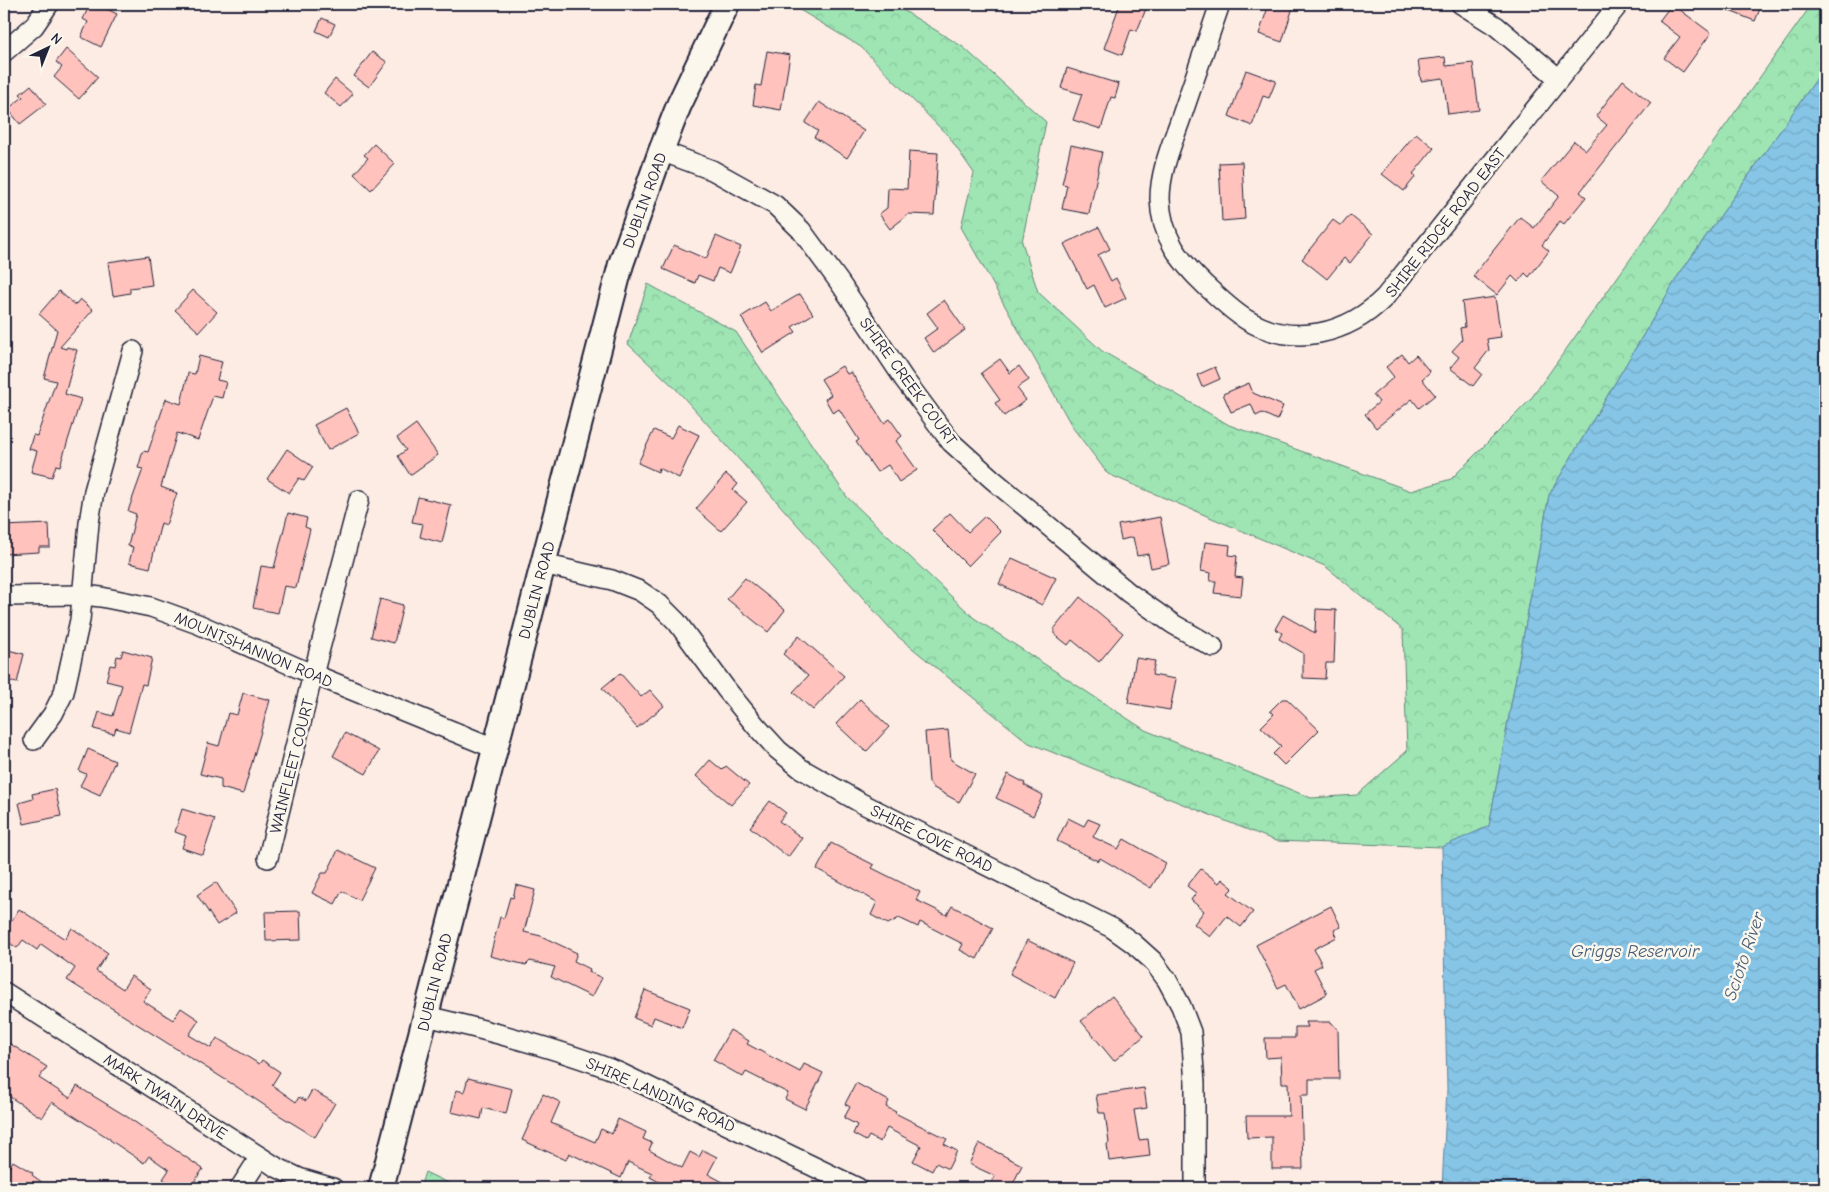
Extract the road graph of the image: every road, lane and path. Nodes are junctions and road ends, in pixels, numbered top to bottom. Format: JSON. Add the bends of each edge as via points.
{"nodes":[{"id":1,"x":49,"y":4,"type":"edge"},
{"id":2,"x":727,"y":4,"type":"edge"},
{"id":3,"x":1220,"y":4,"type":"edge"},
{"id":4,"x":1461,"y":4,"type":"edge"},
{"id":5,"x":1618,"y":4,"type":"edge"},
{"id":6,"x":4,"y":52,"type":"edge"},
{"id":7,"x":1558,"y":78,"type":"junction"},
{"id":8,"x":661,"y":151,"type":"junction"},
{"id":9,"x":133,"y":351,"type":"dead end"},
{"id":10,"x":359,"y":500,"type":"dead end"},
{"id":11,"x":543,"y":564,"type":"junction"},
{"id":12,"x":83,"y":595,"type":"junction"},
{"id":13,"x":4,"y":596,"type":"edge"},
{"id":14,"x":1213,"y":647,"type":"dead end"},
{"id":15,"x":313,"y":674,"type":"junction"},
{"id":16,"x":34,"y":740,"type":"dead end"},
{"id":17,"x":494,"y":748,"type":"junction"},
{"id":18,"x":268,"y":858,"type":"dead end"},
{"id":19,"x":4,"y":992,"type":"edge"},
{"id":20,"x":426,"y":1016,"type":"junction"},
{"id":21,"x":260,"y":1156,"type":"junction"},
{"id":22,"x":240,"y":1188,"type":"edge"},
{"id":23,"x":333,"y":1188,"type":"edge"},
{"id":24,"x":381,"y":1188,"type":"edge"},
{"id":25,"x":858,"y":1188,"type":"edge"},
{"id":26,"x":1195,"y":1188,"type":"edge"}],
"edges":[{"from":1,"to":6,"type":"street","via":[[34,26]]},
{"from":2,"to":8,"type":"main road","name":"DUBLIN ROAD"},
{"from":3,"to":7,"type":"street","name":"SHIRE RIDGE ROAD EAST","via":[[1165,163],[1160,198],[1165,232],[1188,269],[1222,301],[1247,320],[1285,333],[1332,331],[1375,308]]},
{"from":4,"to":7,"type":"street","via":[[1496,26]]},
{"from":5,"to":7,"type":"street","name":"SHIRE RIDGE ROAD EAST"},
{"from":8,"to":11,"type":"main road","name":"DUBLIN ROAD","via":[[621,264]]},
{"from":8,"to":14,"type":"street","name":"SHIRE CREEK COURT","via":[[712,170],[775,205],[801,230],[835,275],[904,379],[951,442],[1129,593]]},
{"from":9,"to":12,"type":"street","via":[[94,491]]},
{"from":10,"to":15,"type":"street","name":"WAINFLEET COURT"},
{"from":11,"to":17,"type":"main road","name":"DUBLIN ROAD"},
{"from":11,"to":26,"type":"street","name":"SHIRE COVE ROAD","via":[[612,580],[659,604],[677,622],[756,726],[800,768],[861,803],[1112,928],[1153,961],[1181,1006],[1190,1032]]},
{"from":12,"to":13,"type":"street","name":"MOUNTSHANNON ROAD"},
{"from":12,"to":15,"type":"street","name":"MOUNTSHANNON ROAD","via":[[151,607]]},
{"from":12,"to":16,"type":"street","via":[[64,692]]},
{"from":15,"to":17,"type":"street","name":"MOUNTSHANNON ROAD"},
{"from":15,"to":18,"type":"street","name":"WAINFLEET COURT"},
{"from":17,"to":20,"type":"main road","name":"DUBLIN ROAD"},
{"from":19,"to":21,"type":"street","name":"MARK TWAIN DRIVE"},
{"from":20,"to":24,"type":"main road","name":"DUBLIN ROAD"},
{"from":20,"to":25,"type":"street","name":"SHIRE LANDING ROAD","via":[[528,1042],[618,1072]]},
{"from":21,"to":22,"type":"street"},
{"from":21,"to":23,"type":"street","name":"MARK TWAIN DRIVE","via":[[299,1178]]}]}
